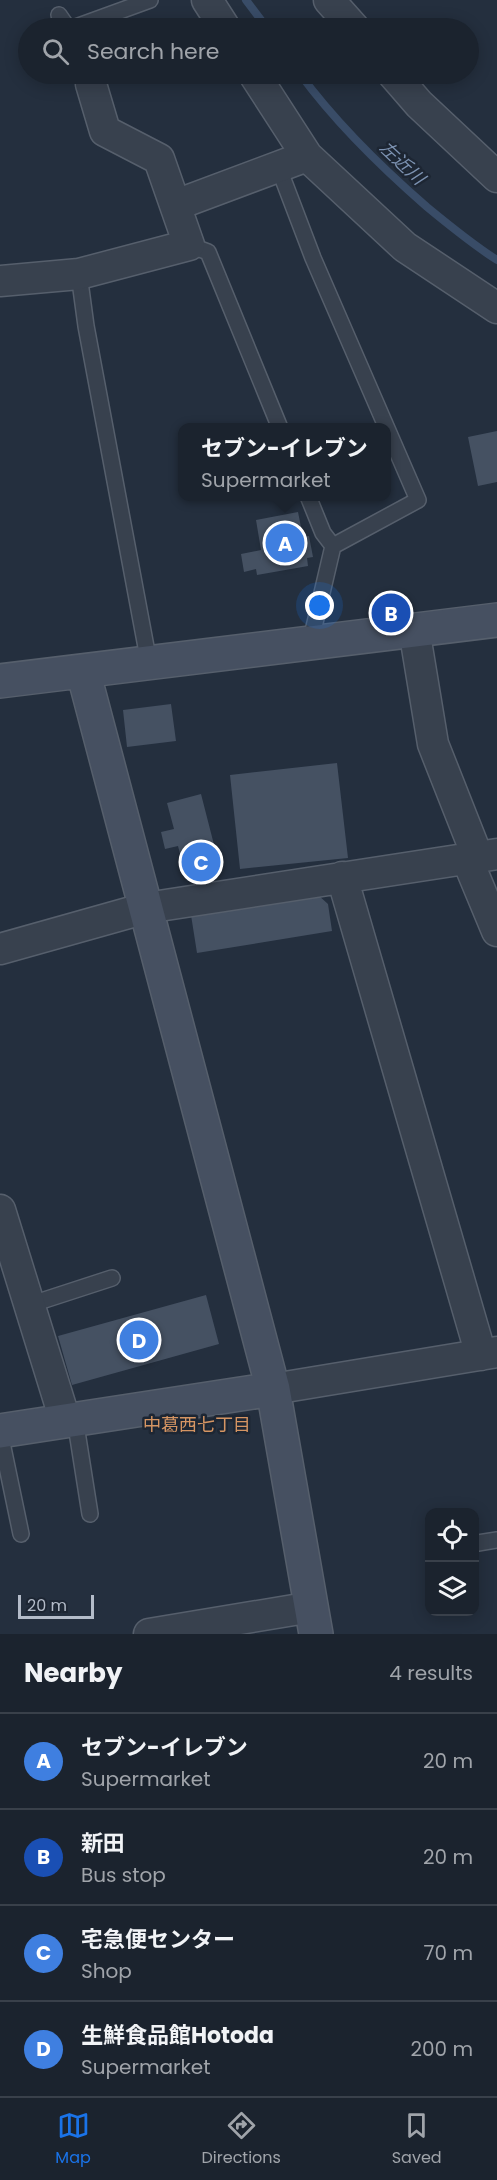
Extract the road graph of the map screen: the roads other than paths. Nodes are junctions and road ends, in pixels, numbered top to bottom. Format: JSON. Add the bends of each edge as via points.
{"nodes":[{"id":1,"x":150,"y":0,"type":"edge"},
{"id":2,"x":207,"y":0,"type":"edge"},
{"id":3,"x":329,"y":0,"type":"edge"},
{"id":4,"x":59,"y":15,"type":"dead end"},
{"id":5,"x":62,"y":18,"type":"edge"},
{"id":6,"x":99,"y":18,"type":"edge"},
{"id":7,"x":219,"y":18,"type":"edge"},
{"id":8,"x":345,"y":18,"type":"edge"},
{"id":9,"x":91,"y":84,"type":"dead end"},
{"id":10,"x":261,"y":84,"type":"edge"},
{"id":11,"x":402,"y":84,"type":"edge"},
{"id":12,"x":308,"y":156,"type":"junction"},
{"id":13,"x":278,"y":166,"type":"junction"},
{"id":14,"x":497,"y":177,"type":"edge"},
{"id":15,"x":176,"y":206,"type":"junction"},
{"id":16,"x":189,"y":245,"type":"junction"},
{"id":17,"x":79,"y":274,"type":"junction"},
{"id":18,"x":0,"y":281,"type":"edge"},
{"id":19,"x":497,"y":308,"type":"edge"},
{"id":20,"x":278,"y":423,"type":"edge"},
{"id":21,"x":385,"y":423,"type":"edge"},
{"id":22,"x":391,"y":437,"type":"edge"},
{"id":23,"x":310,"y":501,"type":"edge"},
{"id":24,"x":333,"y":546,"type":"junction"},
{"id":25,"x":497,"y":620,"type":"edge"},
{"id":26,"x":414,"y":629,"type":"junction"},
{"id":27,"x":310,"y":644,"type":"junction"},
{"id":28,"x":149,"y":663,"type":"junction"},
{"id":29,"x":84,"y":671,"type":"junction"},
{"id":30,"x":0,"y":681,"type":"edge"},
{"id":31,"x":481,"y":857,"type":"edge"},
{"id":32,"x":342,"y":877,"type":"junction"},
{"id":33,"x":146,"y":908,"type":"junction"},
{"id":34,"x":497,"y":931,"type":"edge"},
{"id":35,"x":0,"y":948,"type":"edge"},
{"id":36,"x":0,"y":1210,"type":"edge"},
{"id":37,"x":112,"y":1278,"type":"dead end"},
{"id":38,"x":29,"y":1305,"type":"junction"},
{"id":39,"x":489,"y":1354,"type":"edge"},
{"id":40,"x":273,"y":1389,"type":"junction"},
{"id":41,"x":70,"y":1420,"type":"junction"},
{"id":42,"x":0,"y":1432,"type":"edge"},
{"id":43,"x":90,"y":1514,"type":"dead end"},
{"id":44,"x":21,"y":1534,"type":"dead end"},
{"id":45,"x":497,"y":1540,"type":"edge"},
{"id":46,"x":479,"y":1543,"type":"edge"},
{"id":47,"x":314,"y":1621,"type":"edge"},
{"id":48,"x":149,"y":1634,"type":"edge"}],
"edges":[{"from":1,"to":6,"type":"lane"},
{"from":2,"to":7,"type":"street"},
{"from":3,"to":8,"type":"street"},
{"from":4,"to":5,"type":"lane"},
{"from":9,"to":15,"type":"street","via":[[105,131],[159,159]]},
{"from":10,"to":12,"type":"street"},
{"from":11,"to":14,"type":"street"},
{"from":12,"to":13,"type":"street"},
{"from":12,"to":19,"type":"street","via":[[405,247]]},
{"from":13,"to":15,"type":"street"},
{"from":13,"to":21,"type":"lane"},
{"from":15,"to":16,"type":"street"},
{"from":16,"to":17,"type":"street"},
{"from":16,"to":20,"type":"lane","via":[[208,252]]},
{"from":17,"to":18,"type":"street"},
{"from":17,"to":28,"type":"lane"},
{"from":22,"to":24,"type":"lane","via":[[418,500]]},
{"from":23,"to":24,"type":"lane"},
{"from":24,"to":27,"type":"lane"},
{"from":25,"to":26,"type":"street"},
{"from":26,"to":27,"type":"street"},
{"from":26,"to":31,"type":"street","via":[[433,744]]},
{"from":27,"to":28,"type":"street"},
{"from":28,"to":29,"type":"street"},
{"from":29,"to":30,"type":"street"},
{"from":29,"to":33,"type":"street"},
{"from":31,"to":32,"type":"street"},
{"from":31,"to":34,"type":"street"},
{"from":32,"to":33,"type":"street"},
{"from":32,"to":39,"type":"street"},
{"from":33,"to":35,"type":"street"},
{"from":33,"to":40,"type":"street"},
{"from":36,"to":38,"type":"street"},
{"from":37,"to":38,"type":"lane"},
{"from":38,"to":41,"type":"street"},
{"from":39,"to":40,"type":"street"},
{"from":40,"to":41,"type":"street"},
{"from":40,"to":47,"type":"street"},
{"from":41,"to":42,"type":"street"},
{"from":41,"to":43,"type":"lane"},
{"from":42,"to":44,"type":"lane"},
{"from":45,"to":46,"type":"lane"},
{"from":47,"to":48,"type":"street"}]}
